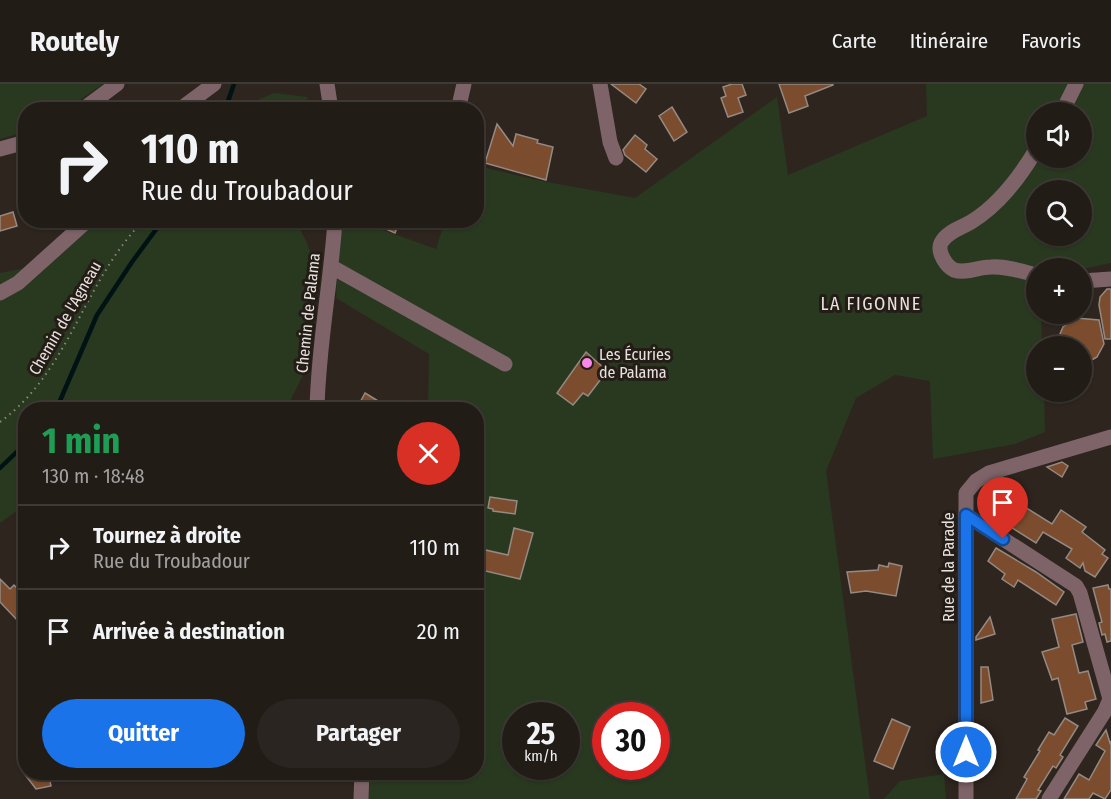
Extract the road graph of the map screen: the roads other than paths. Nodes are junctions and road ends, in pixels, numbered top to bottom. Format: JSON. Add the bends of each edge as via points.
{"nodes":[{"id":1,"x":117,"y":84,"type":"edge"},
{"id":2,"x":213,"y":84,"type":"edge"},
{"id":3,"x":327,"y":84,"type":"edge"},
{"id":4,"x":464,"y":84,"type":"edge"},
{"id":5,"x":600,"y":84,"type":"edge"},
{"id":6,"x":1076,"y":84,"type":"edge"},
{"id":7,"x":93,"y":102,"type":"edge"},
{"id":8,"x":189,"y":102,"type":"edge"},
{"id":9,"x":330,"y":102,"type":"edge"},
{"id":10,"x":460,"y":102,"type":"edge"},
{"id":11,"x":1067,"y":102,"type":"edge"},
{"id":12,"x":18,"y":144,"type":"edge"},
{"id":13,"x":0,"y":149,"type":"edge"},
{"id":14,"x":616,"y":158,"type":"dead end"},
{"id":15,"x":1026,"y":166,"type":"edge"},
{"id":16,"x":79,"y":228,"type":"edge"},
{"id":17,"x":334,"y":228,"type":"edge"},
{"id":18,"x":332,"y":267,"type":"junction"},
{"id":19,"x":1026,"y":272,"type":"edge"},
{"id":20,"x":1111,"y":279,"type":"edge"},
{"id":21,"x":1092,"y":280,"type":"edge"},
{"id":22,"x":0,"y":293,"type":"edge"},
{"id":23,"x":505,"y":364,"type":"dead end"},
{"id":24,"x":317,"y":402,"type":"edge"},
{"id":25,"x":1111,"y":437,"type":"edge"},
{"id":26,"x":966,"y":515,"type":"junction"},
{"id":27,"x":362,"y":780,"type":"edge"},
{"id":28,"x":361,"y":799,"type":"edge"},
{"id":29,"x":966,"y":799,"type":"edge"},
{"id":30,"x":1049,"y":799,"type":"edge"}],
"edges":[{"from":1,"to":7,"type":"street"},
{"from":2,"to":8,"type":"street"},
{"from":3,"to":9,"type":"street"},
{"from":4,"to":10,"type":"street"},
{"from":5,"to":14,"type":"street"},
{"from":6,"to":11,"type":"street"},
{"from":12,"to":13,"type":"street"},
{"from":15,"to":19,"type":"street","via":[[998,201],[948,235],[940,244],[940,255],[951,269],[964,272],[990,267]]},
{"from":16,"to":22,"type":"street","via":[[18,283]]},
{"from":17,"to":18,"type":"street","name":"Chemin de Palama"},
{"from":18,"to":23,"type":"street"},
{"from":18,"to":24,"type":"street","name":"Chemin de Palama"},
{"from":20,"to":21,"type":"street"},
{"from":25,"to":26,"type":"street","name":"Rue de la Parade","via":[[989,473],[966,493]]},
{"from":26,"to":29,"type":"street","name":"Rue de la Parade"},
{"from":26,"to":30,"type":"street","via":[[1076,586],[1080,593],[1110,699]]},
{"from":27,"to":28,"type":"street"}]}
